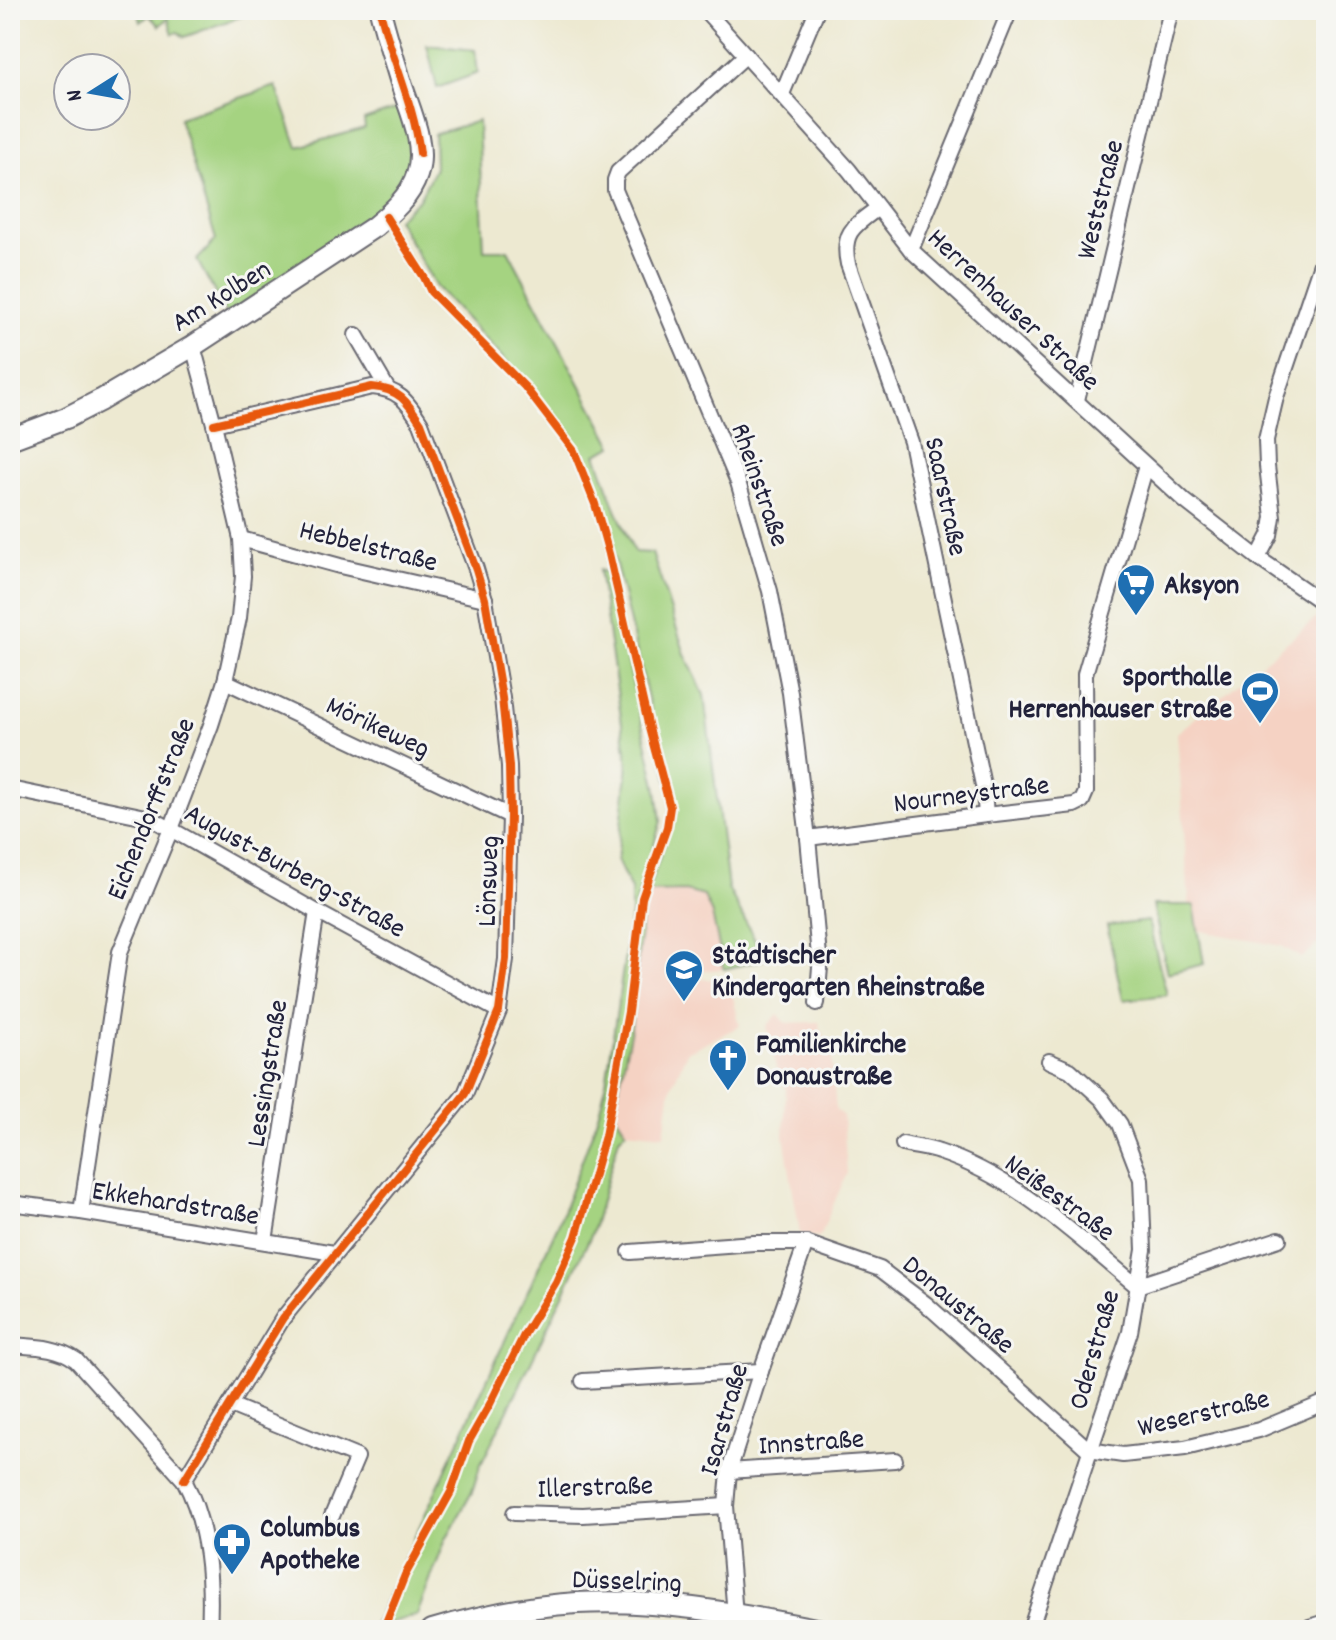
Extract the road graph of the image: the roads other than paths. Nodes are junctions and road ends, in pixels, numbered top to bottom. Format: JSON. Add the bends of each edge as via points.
{"nodes":[{"id":1,"x":380,"y":10,"type":"edge"},
{"id":2,"x":705,"y":10,"type":"edge"},
{"id":3,"x":817,"y":10,"type":"edge"},
{"id":4,"x":1010,"y":10,"type":"edge"},
{"id":5,"x":1171,"y":10,"type":"edge"},
{"id":6,"x":746,"y":55,"type":"junction"},
{"id":7,"x":782,"y":94,"type":"junction"},
{"id":8,"x":878,"y":208,"type":"junction"},
{"id":9,"x":1326,"y":249,"type":"edge"},
{"id":10,"x":911,"y":250,"type":"junction"},
{"id":11,"x":356,"y":335,"type":"dead end"},
{"id":12,"x":193,"y":346,"type":"junction"},
{"id":13,"x":387,"y":388,"type":"junction"},
{"id":14,"x":1077,"y":400,"type":"junction"},
{"id":15,"x":214,"y":424,"type":"junction"},
{"id":16,"x":10,"y":439,"type":"edge"},
{"id":17,"x":1146,"y":466,"type":"junction"},
{"id":18,"x":241,"y":539,"type":"junction"},
{"id":19,"x":1258,"y":558,"type":"junction"},
{"id":20,"x":485,"y":599,"type":"junction"},
{"id":21,"x":1326,"y":605,"type":"edge"},
{"id":22,"x":225,"y":681,"type":"junction"},
{"id":23,"x":10,"y":789,"type":"edge"},
{"id":24,"x":986,"y":815,"type":"junction"},
{"id":25,"x":510,"y":816,"type":"junction"},
{"id":26,"x":171,"y":829,"type":"junction"},
{"id":27,"x":808,"y":838,"type":"junction"},
{"id":28,"x":317,"y":912,"type":"junction"},
{"id":29,"x":817,"y":1003,"type":"dead end"},
{"id":30,"x":499,"y":1011,"type":"junction"},
{"id":31,"x":1049,"y":1061,"type":"dead end"},
{"id":32,"x":903,"y":1144,"type":"dead end"},
{"id":33,"x":10,"y":1203,"type":"edge"},
{"id":34,"x":81,"y":1212,"type":"junction"},
{"id":35,"x":1279,"y":1239,"type":"dead end"},
{"id":36,"x":265,"y":1241,"type":"junction"},
{"id":37,"x":806,"y":1243,"type":"junction"},
{"id":38,"x":630,"y":1252,"type":"dead end"},
{"id":39,"x":334,"y":1253,"type":"junction"},
{"id":40,"x":1137,"y":1286,"type":"junction"},
{"id":41,"x":10,"y":1345,"type":"edge"},
{"id":42,"x":761,"y":1371,"type":"junction"},
{"id":43,"x":583,"y":1381,"type":"dead end"},
{"id":44,"x":1326,"y":1402,"type":"edge"},
{"id":45,"x":230,"y":1405,"type":"junction"},
{"id":46,"x":1089,"y":1450,"type":"junction"},
{"id":47,"x":895,"y":1460,"type":"dead end"},
{"id":48,"x":729,"y":1471,"type":"junction"},
{"id":49,"x":184,"y":1480,"type":"junction"},
{"id":50,"x":726,"y":1506,"type":"junction"},
{"id":51,"x":514,"y":1513,"type":"dead end"},
{"id":52,"x":332,"y":1516,"type":"dead end"},
{"id":53,"x":735,"y":1615,"type":"junction"},
{"id":54,"x":1326,"y":1625,"type":"edge"},
{"id":55,"x":209,"y":1630,"type":"edge"},
{"id":56,"x":432,"y":1630,"type":"edge"},
{"id":57,"x":822,"y":1630,"type":"edge"},
{"id":58,"x":1030,"y":1630,"type":"edge"},
{"id":59,"x":1310,"y":1630,"type":"edge"}],
"edges":[{"from":1,"to":12,"type":"street","name":"Am Kolben","via":[[414,124],[420,153],[417,177],[386,217]]},
{"from":2,"to":6,"type":"street","name":"Herrenhauser Straße"},
{"from":3,"to":7,"type":"street"},
{"from":4,"to":10,"type":"street"},
{"from":5,"to":14,"type":"street","name":"Weststraße"},
{"from":6,"to":7,"type":"street","name":"Herrenhauser Straße"},
{"from":6,"to":27,"type":"street","name":"Rheinstraße","via":[[618,172],[615,190],[747,511],[790,693]]},
{"from":7,"to":8,"type":"street","name":"Herrenhauser Straße"},
{"from":8,"to":10,"type":"street","name":"Herrenhauser Straße"},
{"from":8,"to":24,"type":"street","name":"Saarstraße","via":[[850,232],[846,254],[911,442]]},
{"from":9,"to":19,"type":"street","via":[[1266,440],[1273,517]]},
{"from":10,"to":14,"type":"street","name":"Herrenhauser Straße"},
{"from":11,"to":13,"type":"street","name":"Lönsweg"},
{"from":12,"to":15,"type":"street"},
{"from":12,"to":16,"type":"street","name":"Am Kolben","via":[[66,418]]},
{"from":13,"to":15,"type":"street","via":[[360,389]]},
{"from":13,"to":20,"type":"street","name":"Lönsweg","via":[[421,423]]},
{"from":14,"to":17,"type":"street","name":"Herrenhauser Straße"},
{"from":15,"to":18,"type":"street","name":"Eichendorffstraße"},
{"from":17,"to":19,"type":"street","name":"Herrenhauser Straße"},
{"from":17,"to":24,"type":"street","name":"Nourneystraße","via":[[1085,674],[1082,801]]},
{"from":18,"to":20,"type":"street","name":"Hebbelstraße"},
{"from":18,"to":22,"type":"street","name":"Eichendorffstraße","via":[[240,604]]},
{"from":19,"to":21,"type":"street","name":"Herrenhauser Straße"},
{"from":20,"to":25,"type":"street","name":"Lönsweg","via":[[502,698]]},
{"from":22,"to":25,"type":"street","name":"Mörikeweg"},
{"from":22,"to":26,"type":"street","name":"Eichendorffstraße"},
{"from":23,"to":26,"type":"street","name":"August-Burberg-Straße","via":[[151,818]]},
{"from":24,"to":27,"type":"street","name":"Nourneystraße"},
{"from":25,"to":30,"type":"street","name":"Lönsweg","via":[[506,959]]},
{"from":26,"to":28,"type":"street","name":"August-Burberg-Straße"},
{"from":26,"to":34,"type":"street","name":"Eichendorffstraße","via":[[117,967]]},
{"from":27,"to":29,"type":"street","name":"Rheinstraße","via":[[820,967]]},
{"from":28,"to":30,"type":"street","name":"August-Burberg-Straße"},
{"from":28,"to":36,"type":"street","name":"Lessingstraße"},
{"from":30,"to":39,"type":"street","name":"Lönsweg","via":[[465,1094]]},
{"from":31,"to":40,"type":"street","name":"Oderstraße","via":[[1070,1070],[1120,1124],[1141,1179],[1144,1250]]},
{"from":32,"to":40,"type":"street","name":"Neißestraße","via":[[965,1162],[1019,1191]]},
{"from":33,"to":34,"type":"street","name":"Ekkehardstraße"},
{"from":34,"to":36,"type":"street","name":"Ekkehardstraße"},
{"from":35,"to":40,"type":"street"},
{"from":36,"to":39,"type":"street","name":"Ekkehardstraße"},
{"from":37,"to":38,"type":"street","name":"Donaustraße"},
{"from":37,"to":42,"type":"street","name":"Isarstraße"},
{"from":37,"to":46,"type":"street","name":"Donaustraße","via":[[880,1269]]},
{"from":39,"to":45,"type":"street","name":"Lönsweg","via":[[283,1318]]},
{"from":40,"to":46,"type":"street","name":"Oderstraße","via":[[1130,1332]]},
{"from":41,"to":49,"type":"street","via":[[53,1349],[76,1360]]},
{"from":42,"to":43,"type":"street"},
{"from":42,"to":48,"type":"street","name":"Isarstraße"},
{"from":44,"to":46,"type":"street","name":"Weserstraße","via":[[1259,1430],[1185,1448],[1123,1455]]},
{"from":45,"to":49,"type":"street","name":"Lönsweg"},
{"from":45,"to":52,"type":"street","via":[[357,1457]]},
{"from":46,"to":58,"type":"street","name":"Oderstraße"},
{"from":47,"to":48,"type":"street","name":"Innstraße"},
{"from":48,"to":50,"type":"street","name":"Isarstraße"},
{"from":49,"to":55,"type":"street","via":[[206,1556]]},
{"from":50,"to":51,"type":"street","name":"Illerstraße","via":[[583,1515]]},
{"from":50,"to":53,"type":"street","name":"Isarstraße"},
{"from":53,"to":56,"type":"street","name":"Düsselring","via":[[628,1602],[578,1603],[484,1615]]},
{"from":53,"to":57,"type":"street","name":"Düsselring"},
{"from":54,"to":59,"type":"street"}]}
